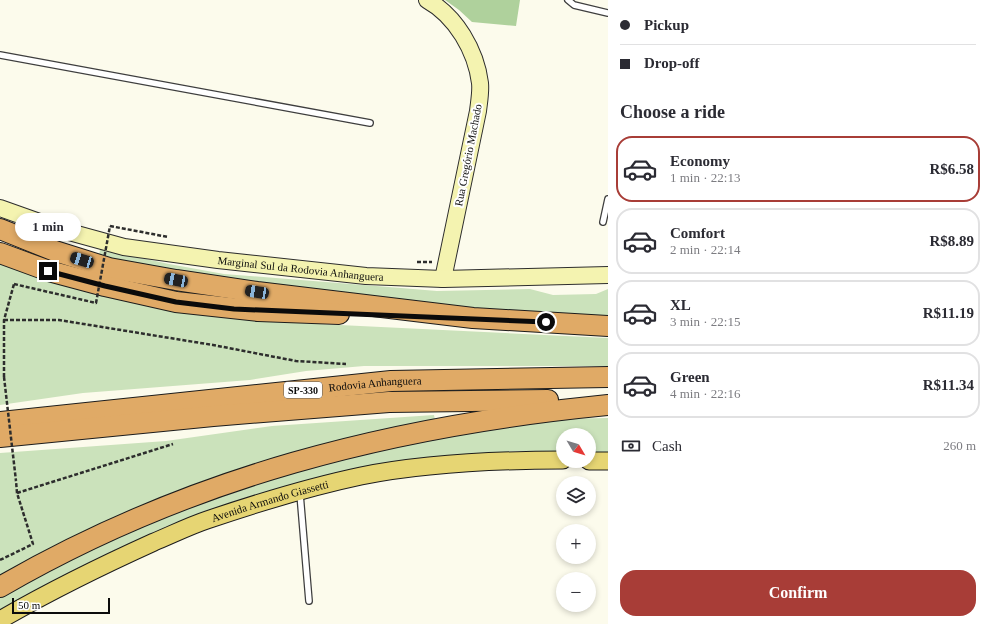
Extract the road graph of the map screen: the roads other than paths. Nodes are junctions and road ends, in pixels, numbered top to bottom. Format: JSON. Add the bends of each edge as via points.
{"nodes":[{"id":1,"x":427,"y":0,"type":"edge"},
{"id":2,"x":568,"y":0,"type":"edge"},
{"id":3,"x":608,"y":13,"type":"edge"},
{"id":4,"x":0,"y":55,"type":"edge"},
{"id":5,"x":370,"y":123,"type":"dead end"},
{"id":6,"x":608,"y":199,"type":"edge"},
{"id":7,"x":0,"y":208,"type":"edge"},
{"id":8,"x":603,"y":222,"type":"dead end"},
{"id":9,"x":0,"y":229,"type":"edge"},
{"id":10,"x":0,"y":253,"type":"edge"},
{"id":11,"x":608,"y":275,"type":"edge"},
{"id":12,"x":444,"y":279,"type":"junction"},
{"id":13,"x":473,"y":318,"type":"junction"},
{"id":14,"x":608,"y":326,"type":"edge"},
{"id":15,"x":608,"y":377,"type":"edge"},
{"id":16,"x":608,"y":399,"type":"edge"},
{"id":17,"x":608,"y":405,"type":"edge"},
{"id":18,"x":0,"y":422,"type":"edge"},
{"id":19,"x":0,"y":437,"type":"edge"},
{"id":20,"x":556,"y":460,"type":"edge"},
{"id":21,"x":596,"y":461,"type":"edge"},
{"id":22,"x":608,"y":461,"type":"edge"},
{"id":23,"x":300,"y":491,"type":"junction"},
{"id":24,"x":0,"y":587,"type":"edge"},
{"id":25,"x":309,"y":601,"type":"dead end"},
{"id":26,"x":0,"y":620,"type":"edge"}],
"edges":[{"from":1,"to":12,"type":"main road","name":"Rua Gregório Machado","via":[[435,4],[451,20],[465,39],[474,59],[480,84],[478,111]]},
{"from":2,"to":3,"type":"lane","via":[[574,6]]},
{"from":4,"to":5,"type":"lane"},
{"from":6,"to":8,"type":"lane"},
{"from":7,"to":12,"type":"main road","name":"Marginal Sul da Rodovia Anhanguera","via":[[62,230],[124,247],[366,276]]},
{"from":9,"to":13,"type":"highway","via":[[109,268],[257,292]]},
{"from":10,"to":13,"type":"highway","via":[[48,271],[176,302],[258,311]]},
{"from":11,"to":12,"type":"main road","name":"Marginal Sul da Rodovia Anhanguera"},
{"from":13,"to":14,"type":"highway"},
{"from":15,"to":18,"type":"highway","name":"Rodovia Anhanguera","number":"SP-330","via":[[391,381]]},
{"from":16,"to":19,"type":"highway","name":"Rodovia Anhanguera","number":"SP-330","via":[[389,402]]},
{"from":17,"to":24,"type":"highway","via":[[524,414],[430,429],[363,443],[278,466],[183,500],[134,521]]},
{"from":20,"to":23,"type":"main road","name":"Avenida Armando Giassetti","via":[[433,466],[362,476]]},
{"from":21,"to":22,"type":"main road"},
{"from":23,"to":25,"type":"lane"},
{"from":23,"to":26,"type":"main road","name":"Avenida Armando Giassetti","via":[[205,520],[104,564]]}]}
